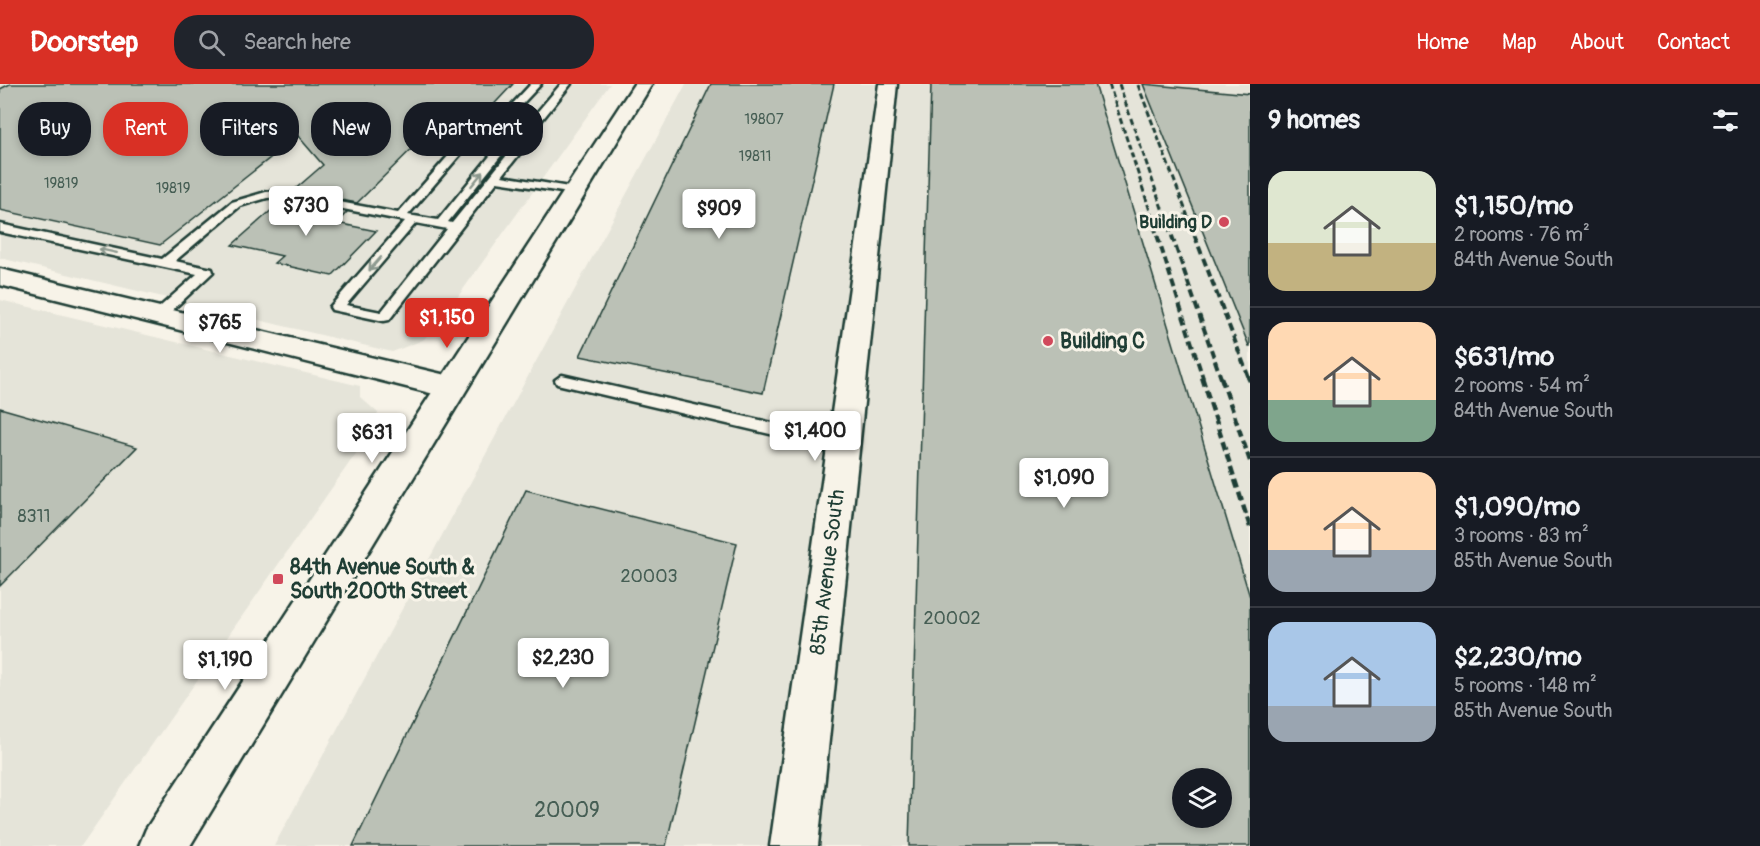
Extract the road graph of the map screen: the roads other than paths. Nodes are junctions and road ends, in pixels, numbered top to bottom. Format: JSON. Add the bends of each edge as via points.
{"nodes":[{"id":1,"x":536,"y":84,"type":"edge"},
{"id":2,"x":566,"y":84,"type":"edge"},
{"id":3,"x":643,"y":84,"type":"edge"},
{"id":4,"x":888,"y":84,"type":"edge"},
{"id":5,"x":519,"y":102,"type":"edge"},
{"id":6,"x":543,"y":112,"type":"edge"},
{"id":7,"x":458,"y":156,"type":"edge"},
{"id":8,"x":495,"y":156,"type":"edge"},
{"id":9,"x":512,"y":156,"type":"edge"},
{"id":10,"x":495,"y":178,"type":"junction"},
{"id":11,"x":575,"y":191,"type":"junction"},
{"id":12,"x":407,"y":218,"type":"junction"},
{"id":13,"x":440,"y":225,"type":"junction"},
{"id":14,"x":455,"y":227,"type":"junction"},
{"id":15,"x":0,"y":228,"type":"edge"},
{"id":16,"x":165,"y":263,"type":"junction"},
{"id":17,"x":0,"y":277,"type":"edge"},
{"id":18,"x":158,"y":316,"type":"junction"},
{"id":19,"x":562,"y":380,"type":"dead end"},
{"id":20,"x":450,"y":387,"type":"junction"},
{"id":21,"x":843,"y":445,"type":"junction"},
{"id":22,"x":163,"y":846,"type":"edge"},
{"id":23,"x":794,"y":846,"type":"edge"}],
"edges":[{"from":1,"to":5,"type":"lane"},
{"from":2,"to":6,"type":"lane"},
{"from":3,"to":11,"type":"street"},
{"from":4,"to":21,"type":"street","name":"85th Avenue South"},
{"from":7,"to":12,"type":"lane"},
{"from":13,"to":8,"type":"lane","one_way":true},
{"from":9,"to":10,"type":"lane"},
{"from":10,"to":11,"type":"lane"},
{"from":10,"to":14,"type":"lane"},
{"from":11,"to":20,"type":"street"},
{"from":12,"to":13,"type":"lane"},
{"from":12,"to":14,"type":"lane","one_way":true,"via":[[337,307],[384,317]]},
{"from":12,"to":16,"type":"lane","via":[[281,194],[266,195],[236,204]]},
{"from":13,"to":14,"type":"lane"},
{"from":16,"to":15,"type":"lane","one_way":true},
{"from":16,"to":18,"type":"lane","via":[[207,272]]},
{"from":17,"to":18,"type":"street"},
{"from":18,"to":20,"type":"street"},
{"from":19,"to":21,"type":"lane"},
{"from":20,"to":22,"type":"street"},
{"from":21,"to":23,"type":"street","name":"85th Avenue South"}]}
